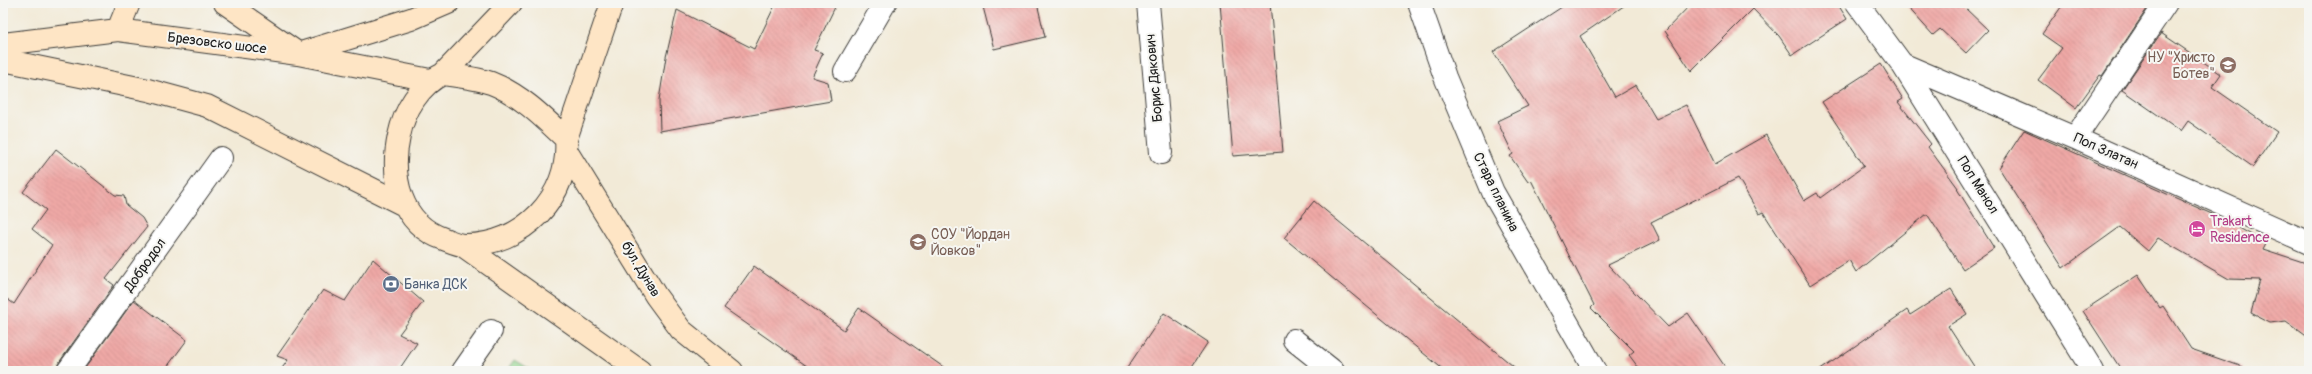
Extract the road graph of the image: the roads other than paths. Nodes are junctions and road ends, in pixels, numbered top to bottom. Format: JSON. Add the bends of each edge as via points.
{"nodes":[{"id":1,"x":129,"y":3,"type":"edge"},
{"id":2,"x":225,"y":3,"type":"edge"},
{"id":3,"x":448,"y":3,"type":"edge"},
{"id":4,"x":511,"y":3,"type":"edge"},
{"id":5,"x":612,"y":3,"type":"edge"},
{"id":6,"x":885,"y":3,"type":"edge"},
{"id":7,"x":1148,"y":3,"type":"edge"},
{"id":8,"x":1419,"y":3,"type":"edge"},
{"id":9,"x":1857,"y":3,"type":"edge"},
{"id":10,"x":2166,"y":3,"type":"edge"},
{"id":11,"x":118,"y":30,"type":"junction"},
{"id":12,"x":3,"y":44,"type":"edge"},
{"id":13,"x":298,"y":54,"type":"junction"},
{"id":14,"x":3,"y":60,"type":"edge"},
{"id":15,"x":1902,"y":64,"type":"junction"},
{"id":16,"x":845,"y":71,"type":"dead end"},
{"id":17,"x":436,"y":77,"type":"junction"},
{"id":18,"x":2075,"y":138,"type":"junction"},
{"id":19,"x":566,"y":146,"type":"junction"},
{"id":20,"x":1161,"y":153,"type":"dead end"},
{"id":21,"x":221,"y":158,"type":"dead end"},
{"id":22,"x":404,"y":205,"type":"junction"},
{"id":23,"x":2309,"y":242,"type":"edge"},
{"id":24,"x":462,"y":245,"type":"junction"},
{"id":25,"x":491,"y":331,"type":"dead end"},
{"id":26,"x":1294,"y":340,"type":"dead end"},
{"id":27,"x":68,"y":371,"type":"edge"},
{"id":28,"x":462,"y":371,"type":"edge"},
{"id":29,"x":640,"y":371,"type":"edge"},
{"id":30,"x":732,"y":371,"type":"edge"},
{"id":31,"x":1333,"y":371,"type":"edge"},
{"id":32,"x":1595,"y":371,"type":"edge"},
{"id":33,"x":2093,"y":371,"type":"edge"}],
"edges":[{"from":1,"to":11,"type":"main road"},
{"from":2,"to":13,"type":"main road"},
{"from":3,"to":13,"type":"main road","via":[[411,19]]},
{"from":4,"to":17,"type":"main road"},
{"from":5,"to":19,"type":"main road"},
{"from":6,"to":16,"type":"street"},
{"from":7,"to":20,"type":"street","name":"Борис Дякович"},
{"from":8,"to":32,"type":"street","name":"Стара планина","via":[[1445,77],[1493,192]]},
{"from":9,"to":15,"type":"street","name":"Поп Манол"},
{"from":10,"to":18,"type":"street"},
{"from":11,"to":12,"type":"main road","name":"Брезовско шосе"},
{"from":11,"to":13,"type":"main road","name":"Брезовско шосе"},
{"from":13,"to":17,"type":"main road","name":"Брезовско шосе"},
{"from":14,"to":22,"type":"main road","via":[[148,90],[207,106]]},
{"from":15,"to":18,"type":"street","name":"Поп Златан"},
{"from":15,"to":33,"type":"street","name":"Поп Манол"},
{"from":17,"to":19,"type":"main road","name":"бул. Дунав","via":[[492,84],[525,103]]},
{"from":17,"to":22,"type":"main road","via":[[412,103],[400,131],[395,152],[396,180]]},
{"from":18,"to":23,"type":"street","name":"Поп Златан"},
{"from":19,"to":24,"type":"main road","via":[[562,178],[548,206],[531,222],[507,238]]},
{"from":19,"to":30,"type":"main road","name":"бул. Дунав","via":[[656,296],[681,330]]},
{"from":21,"to":27,"type":"street","name":"Добродол"},
{"from":22,"to":24,"type":"main road","via":[[418,223],[436,236]]},
{"from":24,"to":29,"type":"main road"},
{"from":25,"to":28,"type":"street"},
{"from":26,"to":31,"type":"street"}]}
